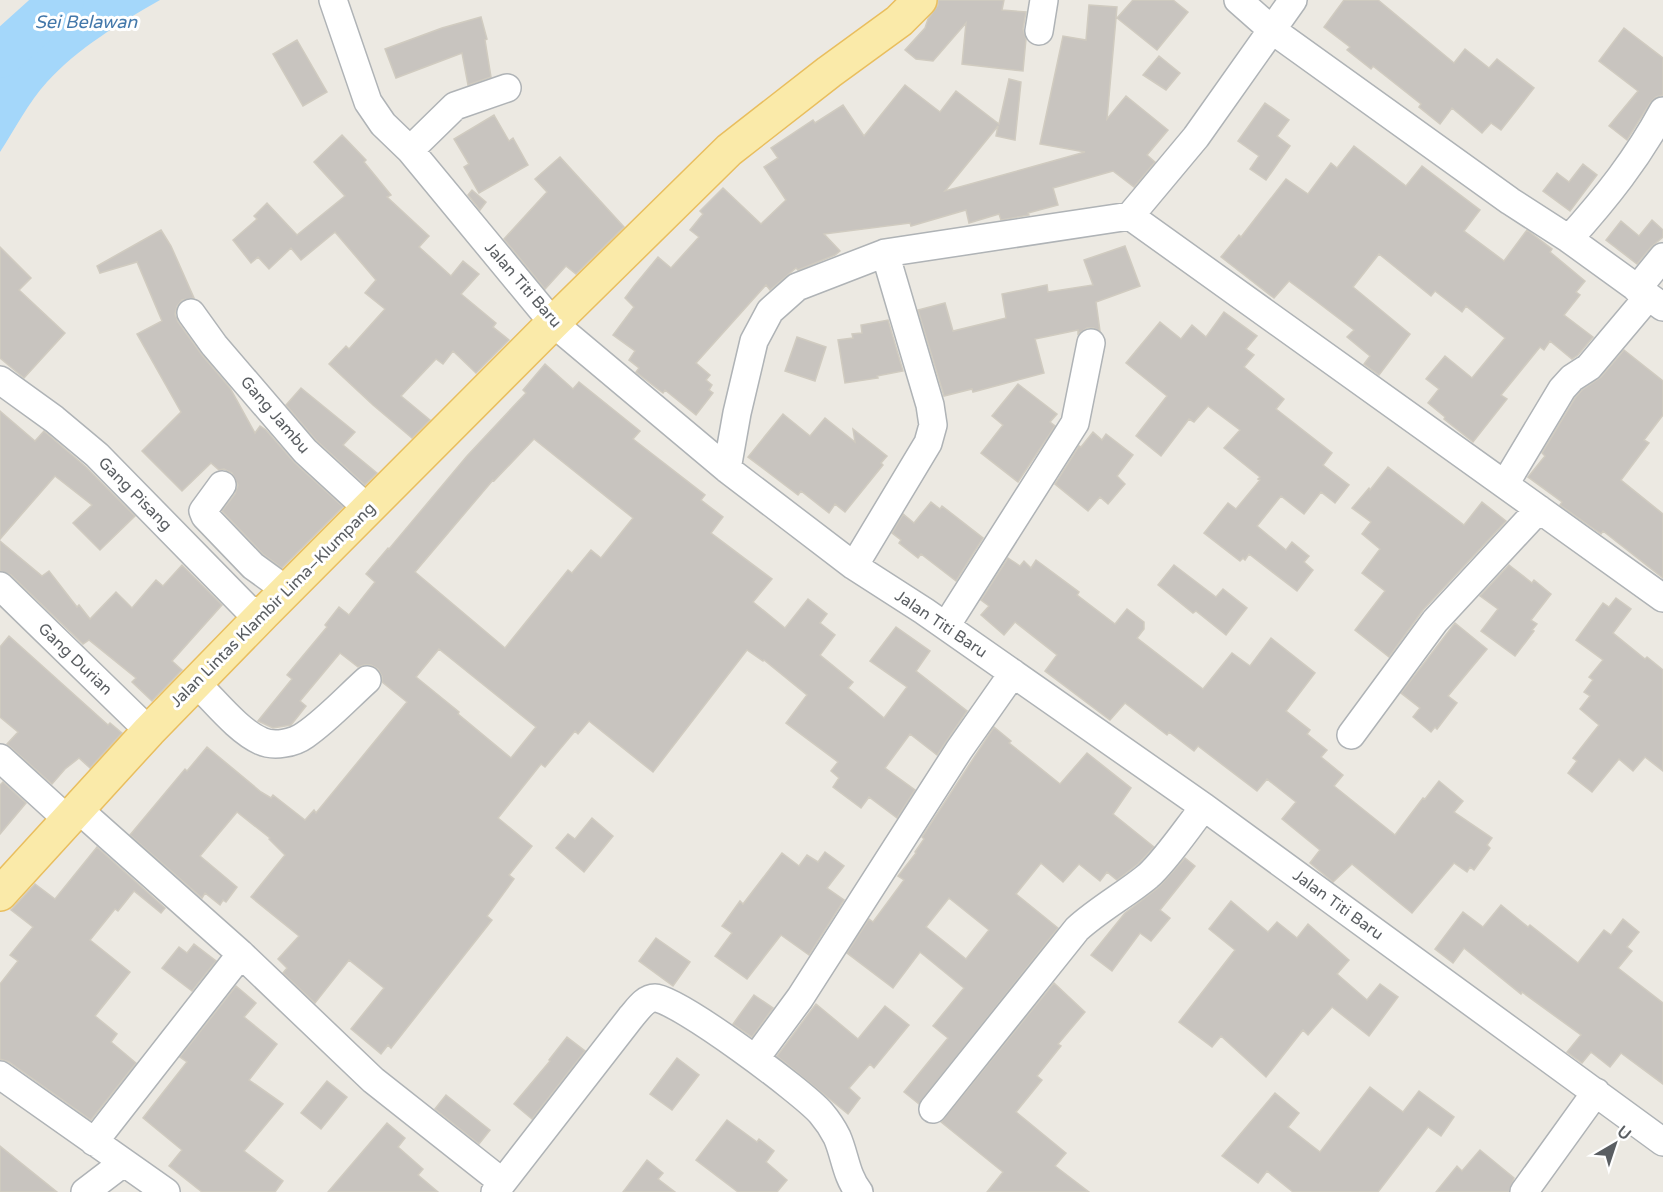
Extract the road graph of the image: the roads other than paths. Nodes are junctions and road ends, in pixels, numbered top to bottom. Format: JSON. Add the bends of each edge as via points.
{"nodes":[{"id":1,"x":921,"y":0,"type":"edge"},
{"id":2,"x":1044,"y":0,"type":"edge"},
{"id":3,"x":1238,"y":0,"type":"edge"},
{"id":4,"x":1293,"y":0,"type":"edge"},
{"id":5,"x":334,"y":1,"type":"edge"},
{"id":6,"x":1272,"y":30,"type":"junction"},
{"id":7,"x":1039,"y":31,"type":"dead end"},
{"id":8,"x":507,"y":88,"type":"dead end"},
{"id":9,"x":1663,"y":111,"type":"edge"},
{"id":10,"x":410,"y":150,"type":"junction"},
{"id":11,"x":1130,"y":216,"type":"junction"},
{"id":12,"x":1569,"y":239,"type":"junction"},
{"id":13,"x":885,"y":252,"type":"junction"},
{"id":14,"x":1663,"y":257,"type":"edge"},
{"id":15,"x":1649,"y":298,"type":"edge"},
{"id":16,"x":191,"y":313,"type":"dead end"},
{"id":17,"x":553,"y":323,"type":"junction"},
{"id":18,"x":1091,"y":343,"type":"dead end"},
{"id":19,"x":0,"y":380,"type":"edge"},
{"id":20,"x":727,"y":469,"type":"junction"},
{"id":21,"x":1505,"y":483,"type":"junction"},
{"id":22,"x":222,"y":485,"type":"dead end"},
{"id":23,"x":368,"y":509,"type":"junction"},
{"id":24,"x":1539,"y":509,"type":"junction"},
{"id":25,"x":854,"y":566,"type":"junction"},
{"id":26,"x":0,"y":586,"type":"edge"},
{"id":27,"x":286,"y":590,"type":"junction"},
{"id":28,"x":1663,"y":598,"type":"edge"},
{"id":29,"x":264,"y":613,"type":"junction"},
{"id":30,"x":946,"y":626,"type":"junction"},
{"id":31,"x":1012,"y":673,"type":"junction"},
{"id":32,"x":367,"y":680,"type":"dead end"},
{"id":33,"x":196,"y":683,"type":"junction"},
{"id":34,"x":149,"y":731,"type":"junction"},
{"id":35,"x":1351,"y":735,"type":"dead end"},
{"id":36,"x":0,"y":758,"type":"edge"},
{"id":37,"x":1204,"y":807,"type":"junction"},
{"id":38,"x":73,"y":815,"type":"junction"},
{"id":39,"x":0,"y":894,"type":"edge"},
{"id":40,"x":241,"y":954,"type":"junction"},
{"id":41,"x":755,"y":1059,"type":"junction"},
{"id":42,"x":0,"y":1077,"type":"edge"},
{"id":43,"x":1596,"y":1092,"type":"junction"},
{"id":44,"x":933,"y":1109,"type":"dead end"},
{"id":45,"x":1660,"y":1134,"type":"edge"},
{"id":46,"x":94,"y":1142,"type":"junction"},
{"id":47,"x":123,"y":1163,"type":"junction"},
{"id":48,"x":499,"y":1187,"type":"edge"},
{"id":49,"x":85,"y":1192,"type":"edge"},
{"id":50,"x":166,"y":1192,"type":"edge"},
{"id":51,"x":859,"y":1192,"type":"edge"},
{"id":52,"x":1524,"y":1192,"type":"edge"}],
"edges":[{"from":1,"to":17,"type":"main road","name":"Jalan Lintas Klambir Lima–Klumpang","via":[[899,21],[729,150]]},
{"from":2,"to":7,"type":"street"},
{"from":3,"to":6,"type":"street"},
{"from":4,"to":6,"type":"street"},
{"from":5,"to":10,"type":"street","name":"Jalan Titi Baru","via":[[368,102],[383,124]]},
{"from":6,"to":11,"type":"street","via":[[1196,137]]},
{"from":6,"to":12,"type":"street"},
{"from":8,"to":10,"type":"street","via":[[455,106]]},
{"from":9,"to":12,"type":"street","via":[[1607,197]]},
{"from":10,"to":17,"type":"street","name":"Jalan Titi Baru"},
{"from":11,"to":13,"type":"street"},
{"from":11,"to":21,"type":"street"},
{"from":12,"to":15,"type":"street"},
{"from":13,"to":20,"type":"street","via":[[797,287],[770,311],[754,341]]},
{"from":13,"to":25,"type":"street","via":[[933,425],[928,443]]},
{"from":14,"to":15,"type":"street"},
{"from":15,"to":21,"type":"street","via":[[1589,367],[1562,389]]},
{"from":16,"to":23,"type":"street","name":"Gang Jambu","via":[[304,451]]},
{"from":17,"to":20,"type":"street","name":"Jalan Titi Baru"},
{"from":17,"to":23,"type":"main road","name":"Jalan Lintas Klambir Lima–Klumpang"},
{"from":18,"to":30,"type":"street","via":[[1075,423]]},
{"from":19,"to":29,"type":"street","name":"Gang Pisang","via":[[97,455],[248,609]]},
{"from":20,"to":25,"type":"street","name":"Jalan Titi Baru"},
{"from":21,"to":24,"type":"street"},
{"from":22,"to":27,"type":"street","via":[[203,511],[205,516],[254,566]]},
{"from":23,"to":27,"type":"main road","name":"Jalan Lintas Klambir Lima–Klumpang"},
{"from":24,"to":28,"type":"street"},
{"from":24,"to":35,"type":"street","via":[[1435,621]]},
{"from":25,"to":30,"type":"street","name":"Jalan Titi Baru"},
{"from":26,"to":34,"type":"street","name":"Gang Durian"},
{"from":27,"to":29,"type":"main road","name":"Jalan Lintas Klambir Lima–Klumpang"},
{"from":29,"to":33,"type":"main road","name":"Jalan Lintas Klambir Lima–Klumpang"},
{"from":30,"to":31,"type":"street","name":"Jalan Titi Baru"},
{"from":31,"to":37,"type":"street","name":"Jalan Titi Baru"},
{"from":31,"to":41,"type":"street","via":[[800,998]]},
{"from":32,"to":33,"type":"street","via":[[304,736],[273,744],[244,730]]},
{"from":33,"to":34,"type":"main road","name":"Jalan Lintas Klambir Lima–Klumpang"},
{"from":34,"to":38,"type":"main road","name":"Jalan Lintas Klambir Lima–Klumpang"},
{"from":36,"to":38,"type":"street"},
{"from":37,"to":43,"type":"street","name":"Jalan Titi Baru"},
{"from":37,"to":44,"type":"street","via":[[1150,874],[1077,929]]},
{"from":38,"to":39,"type":"main road","name":"Jalan Lintas Klambir Lima–Klumpang"},
{"from":38,"to":40,"type":"street"},
{"from":40,"to":46,"type":"street"},
{"from":40,"to":48,"type":"street","via":[[373,1080]]},
{"from":41,"to":48,"type":"street","via":[[670,1002],[650,998]]},
{"from":41,"to":51,"type":"street","via":[[821,1113],[837,1136]]},
{"from":42,"to":46,"type":"street"},
{"from":43,"to":45,"type":"street","name":"Jalan Titi Baru"},
{"from":43,"to":52,"type":"street"},
{"from":46,"to":47,"type":"street"},
{"from":47,"to":49,"type":"street"},
{"from":47,"to":50,"type":"street"}]}
